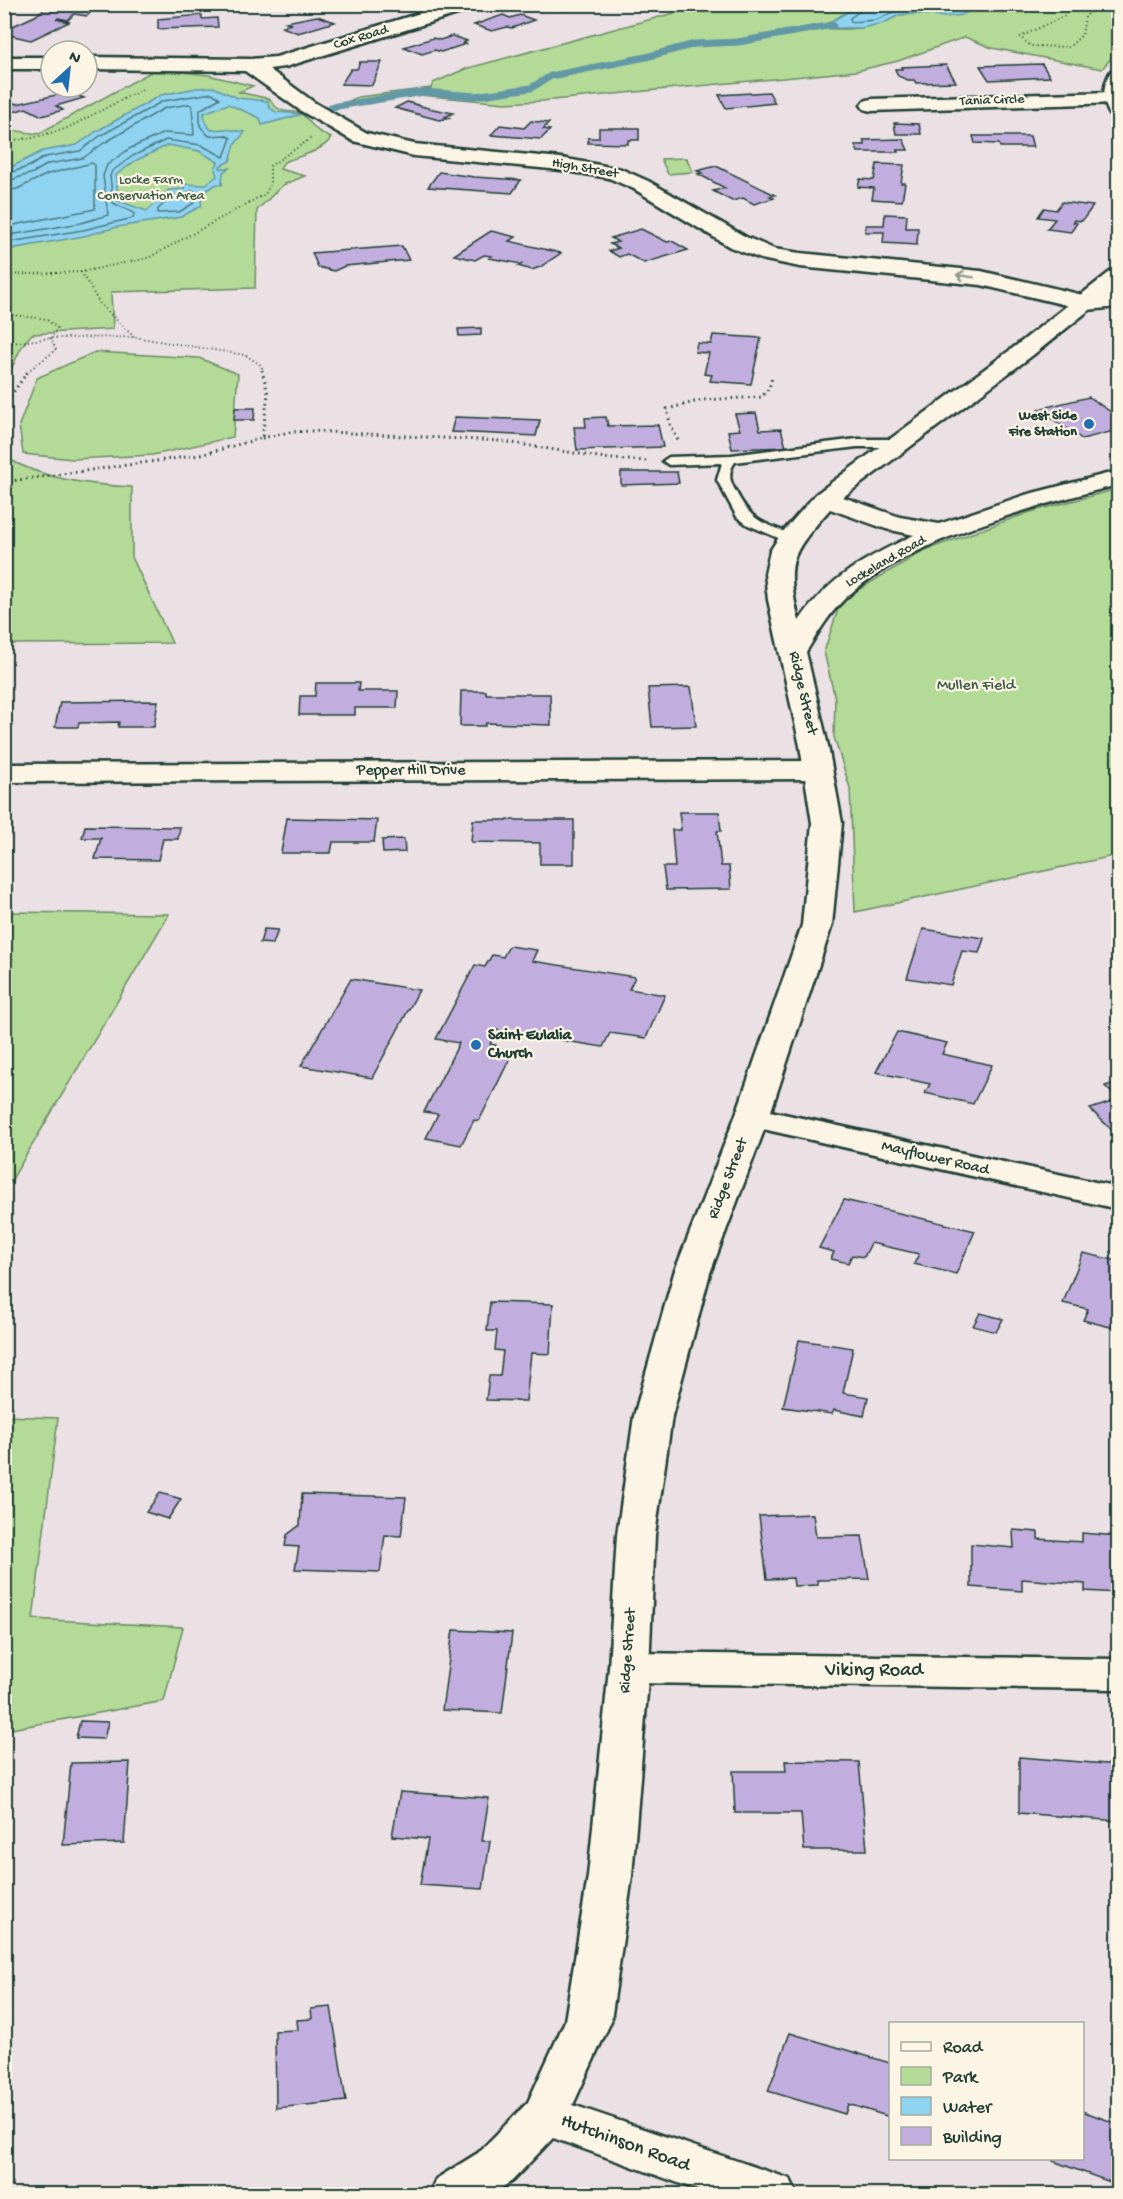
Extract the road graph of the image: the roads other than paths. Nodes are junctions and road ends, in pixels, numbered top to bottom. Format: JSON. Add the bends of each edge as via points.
{"nodes":[{"id":1,"x":471,"y":4,"type":"edge"},
{"id":2,"x":4,"y":63,"type":"edge"},
{"id":3,"x":39,"y":63,"type":"edge"},
{"id":4,"x":99,"y":63,"type":"edge"},
{"id":5,"x":250,"y":65,"type":"junction"},
{"id":6,"x":1119,"y":75,"type":"edge"},
{"id":7,"x":871,"y":105,"type":"dead end"},
{"id":8,"x":1116,"y":105,"type":"edge"},
{"id":9,"x":1119,"y":277,"type":"edge"},
{"id":10,"x":1119,"y":300,"type":"edge"},
{"id":11,"x":1087,"y":303,"type":"junction"},
{"id":12,"x":898,"y":443,"type":"junction"},
{"id":13,"x":731,"y":459,"type":"junction"},
{"id":14,"x":669,"y":461,"type":"road end"},
{"id":15,"x":1119,"y":478,"type":"edge"},
{"id":16,"x":825,"y":499,"type":"junction"},
{"id":17,"x":939,"y":532,"type":"junction"},
{"id":18,"x":790,"y":539,"type":"junction"},
{"id":19,"x":792,"y":653,"type":"junction"},
{"id":20,"x":818,"y":770,"type":"junction"},
{"id":21,"x":4,"y":772,"type":"edge"},
{"id":22,"x":752,"y":1117,"type":"junction"},
{"id":23,"x":1119,"y":1198,"type":"edge"},
{"id":24,"x":629,"y":1668,"type":"junction"},
{"id":25,"x":1119,"y":1674,"type":"edge"},
{"id":26,"x":545,"y":2115,"type":"junction"},
{"id":27,"x":453,"y":2194,"type":"edge"},
{"id":28,"x":773,"y":2194,"type":"edge"}],
"edges":[{"from":1,"to":5,"type":"street","name":"Cox Road","via":[[278,63]]},
{"from":2,"to":3,"type":"street"},
{"from":4,"to":5,"type":"street"},
{"from":11,"to":5,"type":"street","name":"High Street","one_way":true,"via":[[948,273],[787,258],[753,249],[614,173],[414,150],[360,137],[308,107]]},
{"from":6,"to":8,"type":"street"},
{"from":7,"to":8,"type":"street","name":"Tania Circle"},
{"from":9,"to":11,"type":"street","name":"Ridge Street"},
{"from":10,"to":11,"type":"street","name":"High Street"},
{"from":11,"to":12,"type":"street","name":"Ridge Street"},
{"from":12,"to":13,"type":"lane","via":[[843,444]]},
{"from":12,"to":16,"type":"street","name":"Ridge Street"},
{"from":13,"to":14,"type":"lane"},
{"from":13,"to":18,"type":"lane","via":[[723,480],[741,514]]},
{"from":15,"to":17,"type":"street","name":"Lockeland Road","via":[[1015,506]]},
{"from":16,"to":17,"type":"street","name":"Lockeland Road","via":[[895,524]]},
{"from":16,"to":18,"type":"street","name":"Ridge Street"},
{"from":17,"to":19,"type":"street","name":"Lockeland Road","via":[[847,582],[818,611]]},
{"from":18,"to":19,"type":"street","name":"Ridge Street","via":[[778,574]]},
{"from":19,"to":20,"type":"street","name":"Ridge Street"},
{"from":20,"to":21,"type":"street","name":"Pepper Hill Drive"},
{"from":20,"to":22,"type":"street","name":"Ridge Street","via":[[827,823],[817,925]]},
{"from":22,"to":23,"type":"street","name":"Mayflower Road"},
{"from":22,"to":24,"type":"street","name":"Ridge Street","via":[[692,1273],[653,1416],[636,1535]]},
{"from":24,"to":25,"type":"street","name":"Viking Road"},
{"from":24,"to":26,"type":"street","name":"Ridge Street","via":[[610,1876],[588,2021]]},
{"from":26,"to":27,"type":"street","name":"Ridge Street","via":[[495,2167]]},
{"from":26,"to":28,"type":"street","name":"Hutchinson Road"}]}
